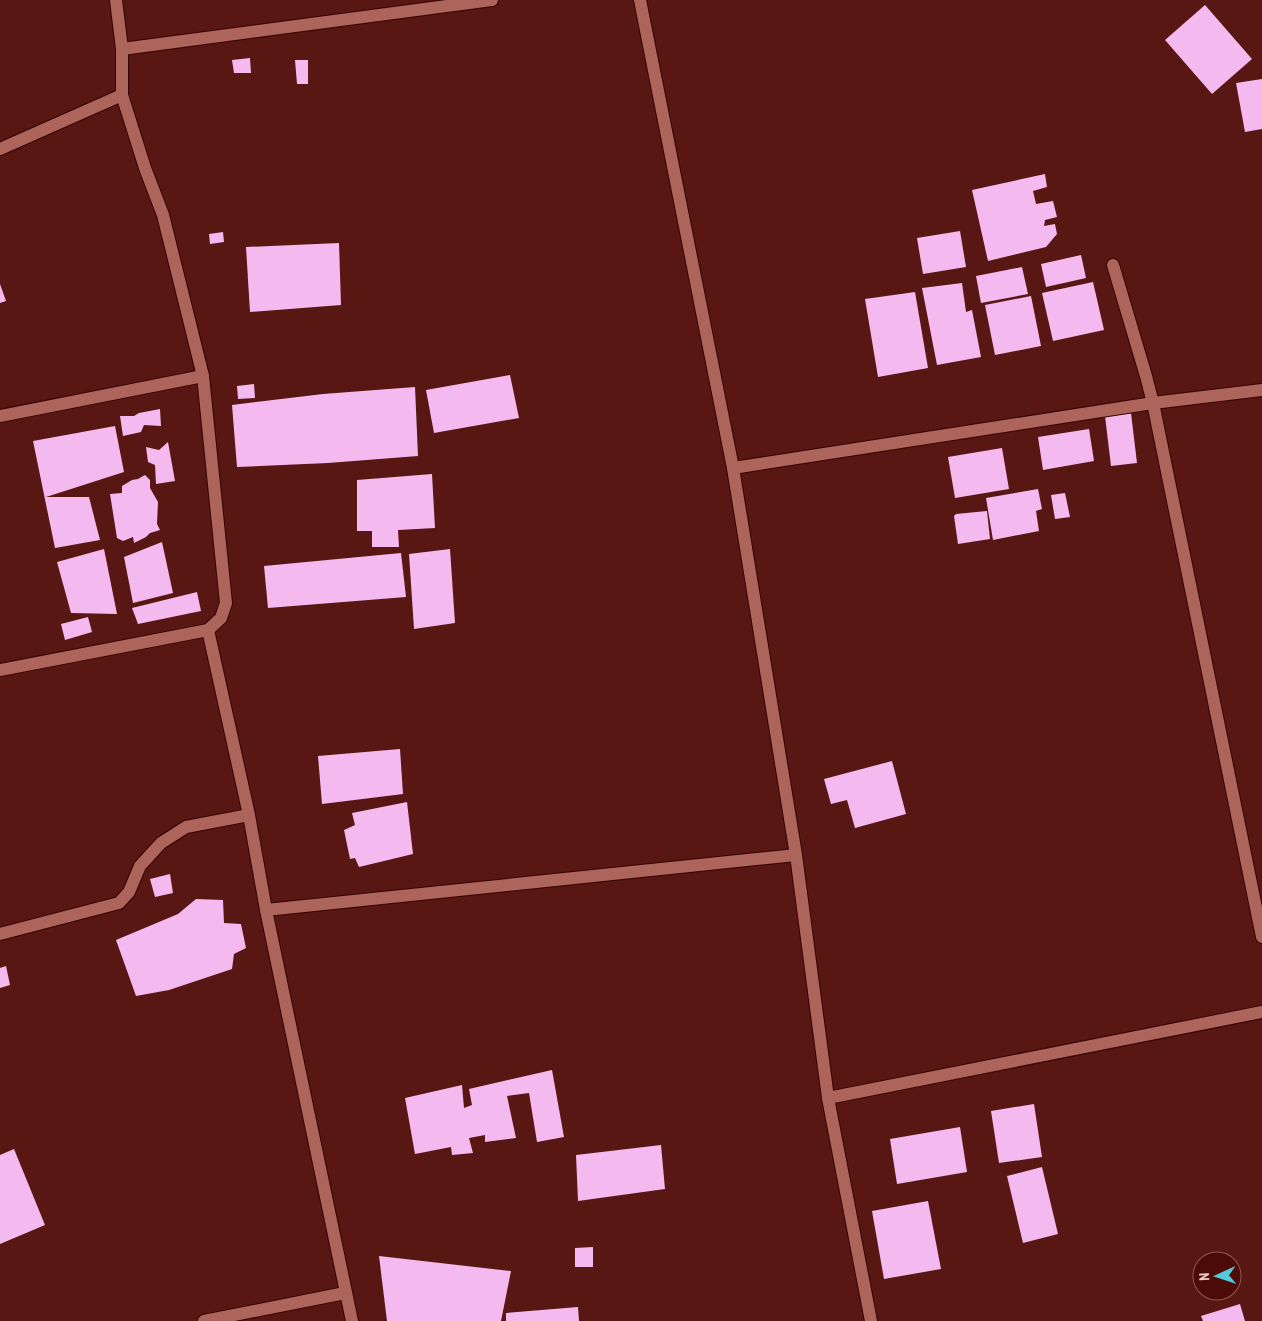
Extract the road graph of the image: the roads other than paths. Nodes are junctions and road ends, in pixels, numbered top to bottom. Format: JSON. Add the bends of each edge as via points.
{"nodes":[{"id":1,"x":116,"y":0,"type":"edge"},
{"id":2,"x":492,"y":0,"type":"edge"},
{"id":3,"x":640,"y":0,"type":"edge"},
{"id":4,"x":122,"y":50,"type":"junction"},
{"id":5,"x":122,"y":94,"type":"junction"},
{"id":6,"x":0,"y":149,"type":"edge"},
{"id":7,"x":1113,"y":265,"type":"dead end"},
{"id":8,"x":203,"y":376,"type":"junction"},
{"id":9,"x":1262,"y":390,"type":"edge"},
{"id":10,"x":1153,"y":403,"type":"junction"},
{"id":11,"x":0,"y":416,"type":"edge"},
{"id":12,"x":733,"y":468,"type":"junction"},
{"id":13,"x":208,"y":630,"type":"junction"},
{"id":14,"x":0,"y":670,"type":"edge"},
{"id":15,"x":249,"y":815,"type":"junction"},
{"id":16,"x":796,"y":855,"type":"junction"},
{"id":17,"x":266,"y":910,"type":"junction"},
{"id":18,"x":0,"y":934,"type":"edge"},
{"id":19,"x":1262,"y":937,"type":"edge"},
{"id":20,"x":1262,"y":1012,"type":"edge"},
{"id":21,"x":828,"y":1098,"type":"junction"},
{"id":22,"x":345,"y":1293,"type":"junction"},
{"id":23,"x":204,"y":1321,"type":"edge"},
{"id":24,"x":352,"y":1321,"type":"edge"},
{"id":25,"x":871,"y":1321,"type":"edge"}],
"edges":[{"from":1,"to":4,"type":"street"},
{"from":2,"to":4,"type":"street"},
{"from":3,"to":12,"type":"street"},
{"from":4,"to":5,"type":"street"},
{"from":5,"to":6,"type":"street"},
{"from":5,"to":8,"type":"street","via":[[163,214]]},
{"from":7,"to":10,"type":"street"},
{"from":8,"to":11,"type":"street"},
{"from":8,"to":13,"type":"street","via":[[226,603],[221,618]]},
{"from":9,"to":10,"type":"street"},
{"from":10,"to":12,"type":"street"},
{"from":10,"to":19,"type":"street"},
{"from":12,"to":16,"type":"street"},
{"from":13,"to":14,"type":"street"},
{"from":13,"to":15,"type":"street"},
{"from":15,"to":17,"type":"street"},
{"from":15,"to":18,"type":"street","via":[[186,827],[161,842],[140,866],[129,892],[119,903]]},
{"from":16,"to":17,"type":"street"},
{"from":16,"to":21,"type":"street"},
{"from":17,"to":22,"type":"street"},
{"from":20,"to":21,"type":"street"},
{"from":21,"to":25,"type":"street"},
{"from":22,"to":23,"type":"street"},
{"from":22,"to":24,"type":"street"}]}
